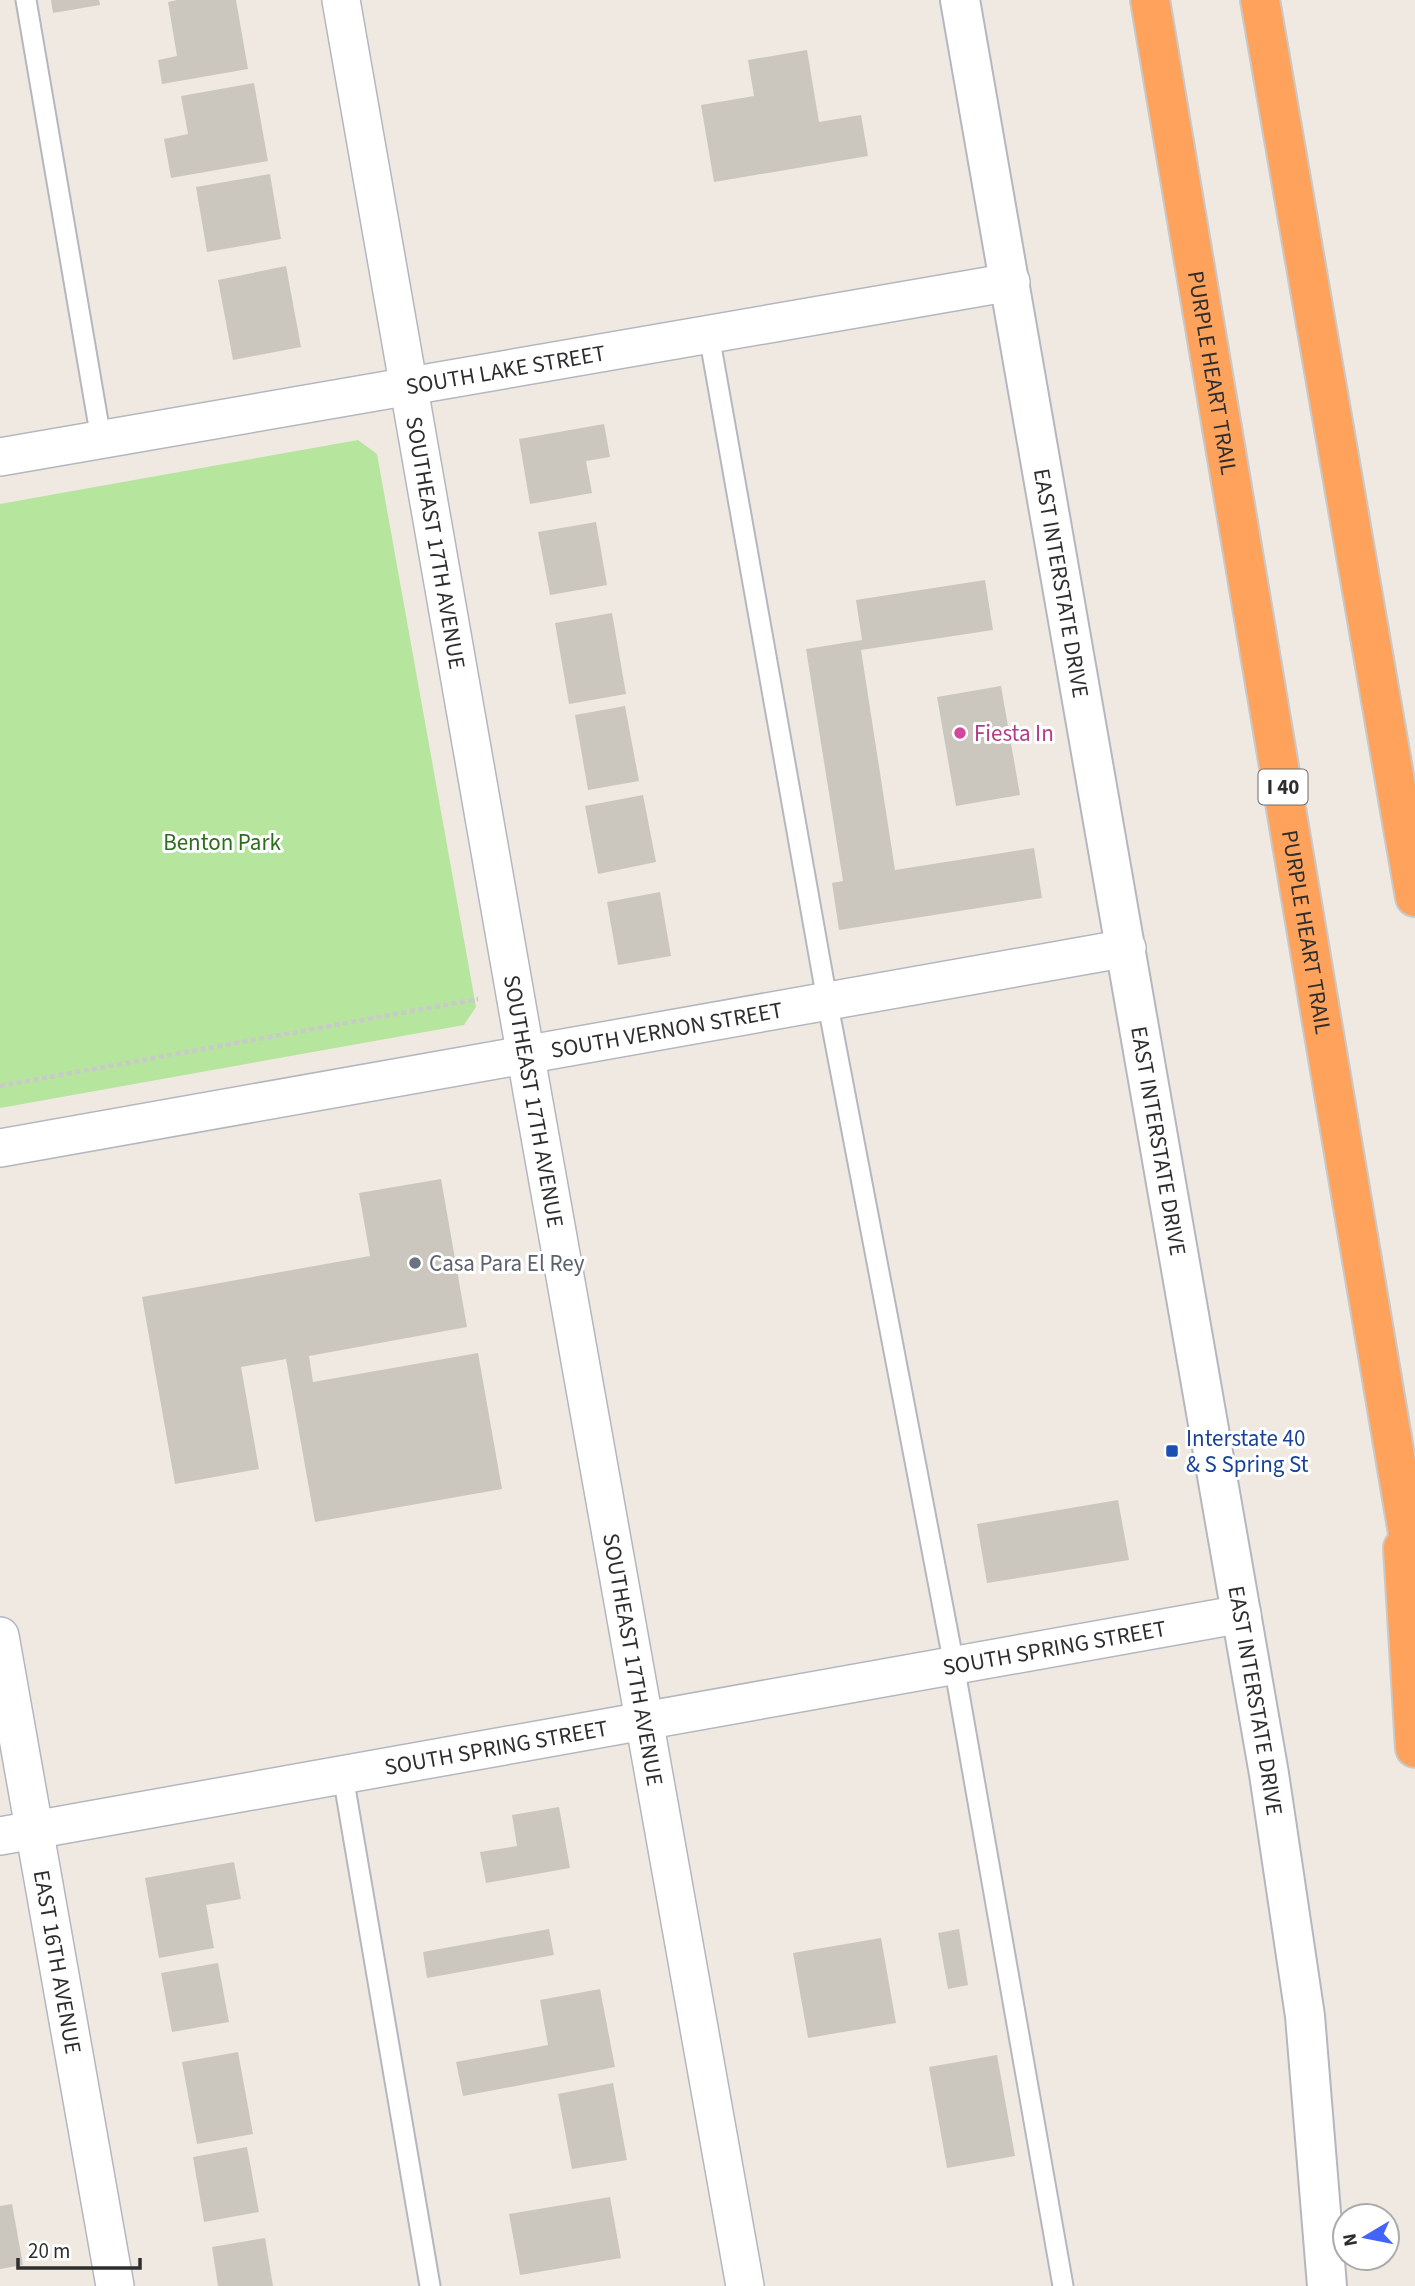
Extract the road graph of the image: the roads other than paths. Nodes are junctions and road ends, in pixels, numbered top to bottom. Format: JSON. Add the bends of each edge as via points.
{"nodes":[{"id":1,"x":26,"y":0,"type":"edge"},
{"id":2,"x":341,"y":0,"type":"edge"},
{"id":3,"x":960,"y":0,"type":"edge"},
{"id":4,"x":1150,"y":0,"type":"edge"},
{"id":5,"x":1259,"y":0,"type":"edge"},
{"id":6,"x":1011,"y":282,"type":"junction"},
{"id":7,"x":709,"y":335,"type":"junction"},
{"id":8,"x":409,"y":386,"type":"junction"},
{"id":9,"x":101,"y":439,"type":"junction"},
{"id":10,"x":0,"y":457,"type":"edge"},
{"id":11,"x":1415,"y":897,"type":"edge"},
{"id":12,"x":1127,"y":948,"type":"junction"},
{"id":13,"x":827,"y":1000,"type":"junction"},
{"id":14,"x":525,"y":1054,"type":"junction"},
{"id":15,"x":0,"y":1148,"type":"edge"},
{"id":16,"x":1398,"y":1473,"type":"junction"},
{"id":17,"x":1415,"y":1575,"type":"edge"},
{"id":18,"x":1242,"y":1614,"type":"junction"},
{"id":19,"x":0,"y":1636,"type":"edge"},
{"id":20,"x":954,"y":1665,"type":"junction"},
{"id":21,"x":644,"y":1721,"type":"junction"},
{"id":22,"x":1415,"y":1748,"type":"edge"},
{"id":23,"x":343,"y":1776,"type":"junction"},
{"id":24,"x":17,"y":1833,"type":"edge"},
{"id":25,"x":115,"y":2286,"type":"edge"},
{"id":26,"x":430,"y":2286,"type":"edge"},
{"id":27,"x":745,"y":2286,"type":"edge"},
{"id":28,"x":1063,"y":2286,"type":"edge"},
{"id":29,"x":1327,"y":2286,"type":"edge"}],
"edges":[{"from":1,"to":9,"type":"lane"},
{"from":2,"to":8,"type":"street","name":"SOUTHEAST 17TH AVENUE"},
{"from":3,"to":6,"type":"main road","name":"EAST INTERSTATE DRIVE"},
{"from":4,"to":16,"type":"highway","name":"PURPLE HEART TRAIL","number":"I 40"},
{"from":5,"to":11,"type":"highway"},
{"from":6,"to":7,"type":"street","name":"SOUTH LAKE STREET"},
{"from":6,"to":12,"type":"main road","name":"EAST INTERSTATE DRIVE"},
{"from":7,"to":8,"type":"street","name":"SOUTH LAKE STREET"},
{"from":7,"to":13,"type":"lane"},
{"from":8,"to":9,"type":"street","name":"SOUTH LAKE STREET"},
{"from":8,"to":14,"type":"street","name":"SOUTHEAST 17TH AVENUE"},
{"from":9,"to":10,"type":"street","name":"SOUTH LAKE STREET"},
{"from":12,"to":13,"type":"street","name":"SOUTH VERNON STREET"},
{"from":12,"to":18,"type":"main road","name":"EAST INTERSTATE DRIVE"},
{"from":13,"to":14,"type":"street","name":"SOUTH VERNON STREET"},
{"from":13,"to":20,"type":"lane"},
{"from":14,"to":15,"type":"street","name":"SOUTH VERNON STREET"},
{"from":14,"to":21,"type":"street","name":"SOUTHEAST 17TH AVENUE"},
{"from":16,"to":17,"type":"highway","name":"PURPLE HEART TRAIL","number":"I 40"},
{"from":16,"to":22,"type":"highway"},
{"from":18,"to":20,"type":"street","name":"SOUTH SPRING STREET"},
{"from":18,"to":29,"type":"main road","name":"EAST INTERSTATE DRIVE","via":[[1305,2016]]},
{"from":19,"to":24,"type":"street","name":"EAST 16TH AVENUE"},
{"from":20,"to":21,"type":"street","name":"SOUTH SPRING STREET"},
{"from":20,"to":28,"type":"lane"},
{"from":21,"to":23,"type":"street","name":"SOUTH SPRING STREET"},
{"from":21,"to":27,"type":"street","name":"SOUTHEAST 17TH AVENUE"},
{"from":23,"to":24,"type":"street","name":"SOUTH SPRING STREET"},
{"from":23,"to":26,"type":"lane"},
{"from":24,"to":25,"type":"street","name":"EAST 16TH AVENUE"}]}
